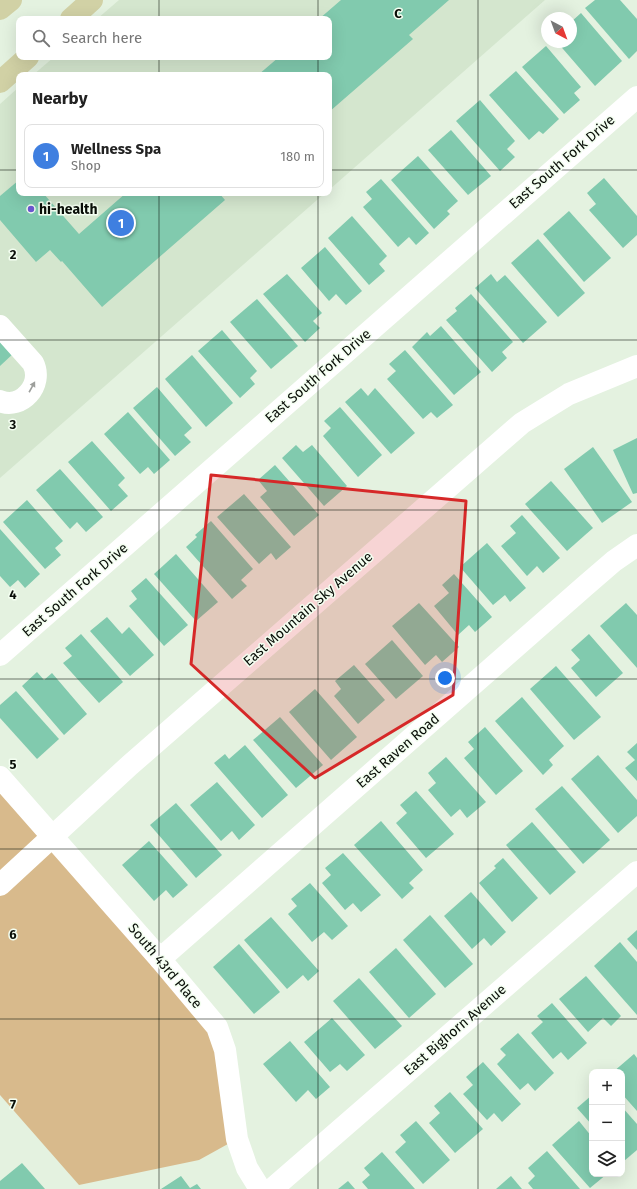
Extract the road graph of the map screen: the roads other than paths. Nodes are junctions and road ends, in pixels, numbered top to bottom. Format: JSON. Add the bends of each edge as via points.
{"nodes":[{"id":1,"x":11,"y":0,"type":"edge"},
{"id":2,"x":92,"y":0,"type":"edge"},
{"id":3,"x":0,"y":9,"type":"edge"},
{"id":4,"x":74,"y":16,"type":"edge"},
{"id":5,"x":25,"y":60,"type":"edge"},
{"id":6,"x":0,"y":82,"type":"edge"},
{"id":7,"x":637,"y":97,"type":"edge"},
{"id":8,"x":0,"y":326,"type":"edge"},
{"id":9,"x":637,"y":366,"type":"edge"},
{"id":10,"x":0,"y":401,"type":"edge"},
{"id":11,"x":637,"y":545,"type":"edge"},
{"id":12,"x":0,"y":656,"type":"edge"},
{"id":13,"x":0,"y":777,"type":"edge"},
{"id":14,"x":53,"y":837,"type":"junction"},
{"id":15,"x":637,"y":872,"type":"edge"},
{"id":16,"x":0,"y":885,"type":"edge"},
{"id":17,"x":160,"y":959,"type":"junction"},
{"id":18,"x":260,"y":1189,"type":"edge"},
{"id":19,"x":272,"y":1189,"type":"edge"}],
"edges":[{"from":1,"to":3,"type":"main road"},
{"from":2,"to":4,"type":"main road"},
{"from":5,"to":6,"type":"main road"},
{"from":7,"to":12,"type":"street","name":"East South Fork Drive"},
{"from":10,"to":8,"type":"street","one_way":true,"via":[[14,402],[23,398],[31,391],[36,376],[36,369],[32,363]]},
{"from":9,"to":14,"type":"street","name":"East Mountain Sky Avenue","via":[[569,394],[522,423],[130,765]]},
{"from":11,"to":17,"type":"street","name":"East Raven Road","via":[[585,586]]},
{"from":13,"to":14,"type":"street","name":"South 43rd Place"},
{"from":14,"to":16,"type":"street","name":"East Mountain Sky Avenue"},
{"from":14,"to":17,"type":"street","name":"South 43rd Place"},
{"from":15,"to":19,"type":"street","name":"East Bighorn Avenue"},
{"from":17,"to":18,"type":"street","name":"South 43rd Place","via":[[217,1027],[225,1050],[236,1139],[247,1168]]}]}
